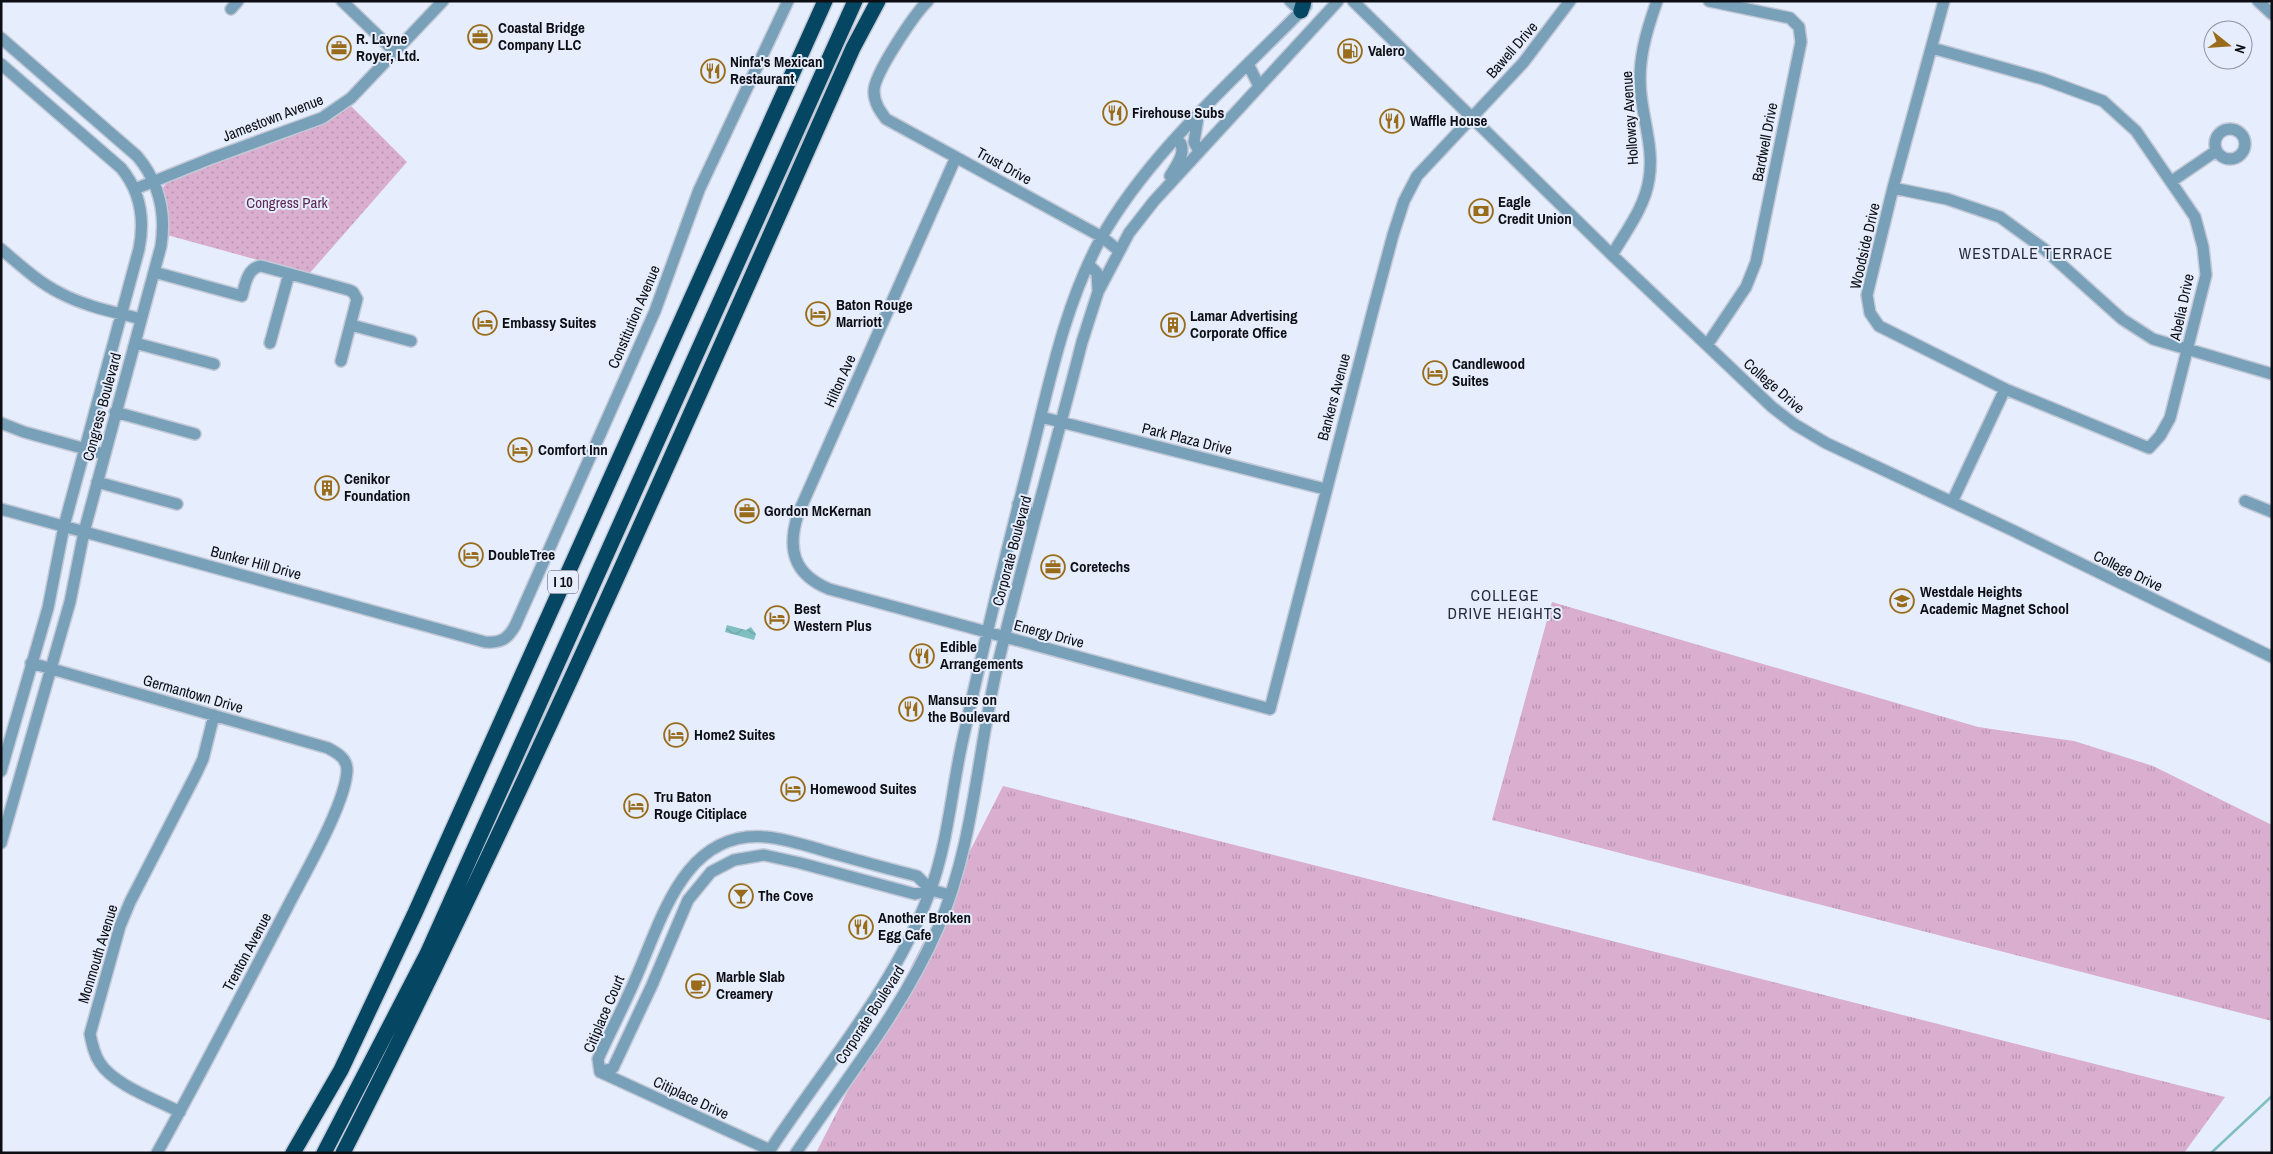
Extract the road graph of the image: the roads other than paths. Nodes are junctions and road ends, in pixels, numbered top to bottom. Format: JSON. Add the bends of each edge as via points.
{"nodes":[{"id":1,"x":342,"y":1,"type":"edge"},
{"id":2,"x":443,"y":1,"type":"edge"},
{"id":3,"x":788,"y":1,"type":"edge"},
{"id":4,"x":855,"y":1,"type":"edge"},
{"id":5,"x":878,"y":1,"type":"edge"},
{"id":6,"x":928,"y":1,"type":"edge"},
{"id":7,"x":1338,"y":1,"type":"edge"},
{"id":8,"x":1353,"y":1,"type":"edge"},
{"id":9,"x":1657,"y":1,"type":"edge"},
{"id":10,"x":1709,"y":1,"type":"edge"},
{"id":11,"x":1944,"y":1,"type":"edge"},
{"id":12,"x":2258,"y":1,"type":"edge"},
{"id":13,"x":824,"y":3,"type":"edge"},
{"id":14,"x":1301,"y":4,"type":"edge"},
{"id":15,"x":1565,"y":4,"type":"edge"},
{"id":16,"x":2272,"y":14,"type":"edge"},
{"id":17,"x":1,"y":38,"type":"edge"},
{"id":18,"x":1932,"y":48,"type":"junction"},
{"id":19,"x":395,"y":52,"type":"junction"},
{"id":20,"x":1,"y":64,"type":"edge"},
{"id":21,"x":1248,"y":64,"type":"junction"},
{"id":22,"x":1259,"y":86,"type":"junction"},
{"id":23,"x":1198,"y":116,"type":"junction"},
{"id":24,"x":1473,"y":117,"type":"junction"},
{"id":25,"x":1176,"y":139,"type":"junction"},
{"id":26,"x":1199,"y":151,"type":"junction"},
{"id":27,"x":2216,"y":151,"type":"dead end"},
{"id":28,"x":956,"y":157,"type":"junction"},
{"id":29,"x":154,"y":180,"type":"junction"},
{"id":30,"x":2172,"y":181,"type":"junction"},
{"id":31,"x":1165,"y":188,"type":"junction"},
{"id":32,"x":1893,"y":188,"type":"junction"},
{"id":33,"x":135,"y":189,"type":"junction"},
{"id":34,"x":1102,"y":237,"type":"junction"},
{"id":35,"x":1,"y":249,"type":"edge"},
{"id":36,"x":1118,"y":250,"type":"junction"},
{"id":37,"x":1612,"y":255,"type":"junction"},
{"id":38,"x":1088,"y":264,"type":"junction"},
{"id":39,"x":154,"y":272,"type":"junction"},
{"id":40,"x":289,"y":274,"type":"junction"},
{"id":41,"x":1098,"y":292,"type":"junction"},
{"id":42,"x":121,"y":314,"type":"junction"},
{"id":43,"x":141,"y":319,"type":"junction"},
{"id":44,"x":350,"y":325,"type":"junction"},
{"id":45,"x":411,"y":341,"type":"dead end"},
{"id":46,"x":135,"y":343,"type":"junction"},
{"id":47,"x":270,"y":343,"type":"dead end"},
{"id":48,"x":1707,"y":345,"type":"junction"},
{"id":49,"x":2188,"y":351,"type":"junction"},
{"id":50,"x":341,"y":360,"type":"dead end"},
{"id":51,"x":214,"y":364,"type":"dead end"},
{"id":52,"x":2272,"y":374,"type":"edge"},
{"id":53,"x":2005,"y":389,"type":"junction"},
{"id":54,"x":116,"y":412,"type":"junction"},
{"id":55,"x":1041,"y":417,"type":"junction"},
{"id":56,"x":1062,"y":422,"type":"junction"},
{"id":57,"x":1,"y":423,"type":"edge"},
{"id":58,"x":195,"y":434,"type":"dead end"},
{"id":59,"x":84,"y":449,"type":"junction"},
{"id":60,"x":104,"y":454,"type":"junction"},
{"id":61,"x":97,"y":482,"type":"junction"},
{"id":62,"x":1325,"y":489,"type":"junction"},
{"id":63,"x":2245,"y":501,"type":"dead end"},
{"id":64,"x":1952,"y":502,"type":"junction"},
{"id":65,"x":176,"y":504,"type":"dead end"},
{"id":66,"x":1018,"y":504,"type":"junction"},
{"id":67,"x":1,"y":509,"type":"edge"},
{"id":68,"x":2272,"y":512,"type":"edge"},
{"id":69,"x":64,"y":526,"type":"junction"},
{"id":70,"x":1033,"y":529,"type":"junction"},
{"id":71,"x":84,"y":532,"type":"junction"},
{"id":72,"x":798,"y":565,"type":"joint"},
{"id":73,"x":986,"y":632,"type":"junction"},
{"id":74,"x":1005,"y":637,"type":"junction"},
{"id":75,"x":502,"y":641,"type":"joint"},
{"id":76,"x":2272,"y":657,"type":"edge"},
{"id":77,"x":31,"y":663,"type":"junction"},
{"id":78,"x":51,"y":669,"type":"junction"},
{"id":79,"x":1270,"y":709,"type":"joint"},
{"id":80,"x":214,"y":715,"type":"junction"},
{"id":81,"x":344,"y":760,"type":"joint"},
{"id":82,"x":1,"y":771,"type":"edge"},
{"id":83,"x":4,"y":826,"type":"edge"},
{"id":84,"x":741,"y":840,"type":"junction"},
{"id":85,"x":1,"y":843,"type":"edge"},
{"id":86,"x":838,"y":855,"type":"junction"},
{"id":87,"x":746,"y":857,"type":"junction"},
{"id":88,"x":833,"y":872,"type":"junction"},
{"id":89,"x":677,"y":884,"type":"junction"},
{"id":90,"x":931,"y":890,"type":"junction"},
{"id":91,"x":692,"y":894,"type":"junction"},
{"id":92,"x":950,"y":895,"type":"junction"},
{"id":93,"x":636,"y":978,"type":"junction"},
{"id":94,"x":652,"y":985,"type":"junction"},
{"id":95,"x":600,"y":1072,"type":"junction"},
{"id":96,"x":180,"y":1112,"type":"junction"},
{"id":97,"x":798,"y":1150,"type":"edge"},
{"id":98,"x":325,"y":1152,"type":"edge"},
{"id":99,"x":769,"y":1152,"type":"edge"},
{"id":100,"x":157,"y":1153,"type":"edge"},
{"id":101,"x":293,"y":1153,"type":"edge"},
{"id":102,"x":343,"y":1153,"type":"edge"}],
"edges":[{"from":1,"to":19,"type":"street"},
{"from":2,"to":19,"type":"street","name":"Jamestown Avenue"},
{"from":3,"to":75,"type":"street","name":"Constitution Avenue","via":[[699,190],[655,310],[515,626]]},
{"from":4,"to":98,"type":"highway","number":"I 10","via":[[427,954]]},
{"from":5,"to":102,"type":"highway","via":[[853,48],[533,763],[424,994]]},
{"from":6,"to":28,"type":"street","name":"Trust Drive","via":[[885,64],[874,90],[877,107],[886,119]]},
{"from":7,"to":22,"type":"street","name":"Corporate Boulevard"},
{"from":8,"to":24,"type":"street","name":"College Drive"},
{"from":9,"to":37,"type":"street","name":"Holloway Avenue","via":[[1644,38],[1640,68],[1650,148],[1649,179],[1641,207]]},
{"from":10,"to":48,"type":"street","name":"Bardwell Drive","via":[[1790,18],[1799,27],[1801,42],[1756,262],[1746,286]]},
{"from":11,"to":18,"type":"street","name":"Woodside Drive"},
{"from":12,"to":16,"type":"street"},
{"from":13,"to":101,"type":"highway","number":"I 10","via":[[415,913],[340,1070]]},
{"from":14,"to":21,"type":"street","name":"Corporate Boulevard"},
{"from":15,"to":24,"type":"street","name":"Bawell Drive","via":[[1523,63]]},
{"from":17,"to":29,"type":"street","name":"Congress Boulevard","via":[[128,146]]},
{"from":18,"to":30,"type":"street","name":"Abelia Drive","via":[[2043,79],[2103,101],[2136,131]]},
{"from":18,"to":32,"type":"street","name":"Woodside Drive"},
{"from":19,"to":29,"type":"street","name":"Jamestown Avenue","via":[[345,103],[328,115]]},
{"from":20,"to":33,"type":"street","name":"Congress Boulevard","via":[[112,159]]},
{"from":21,"to":22,"type":"street"},
{"from":21,"to":23,"type":"street","name":"Corporate Boulevard"},
{"from":22,"to":26,"type":"street","name":"Corporate Boulevard"},
{"from":23,"to":25,"type":"street","name":"Corporate Boulevard"},
{"from":23,"to":26,"type":"street","via":[[1194,142]]},
{"from":24,"to":37,"type":"street","name":"College Drive"},
{"from":24,"to":62,"type":"street","name":"Bankers Avenue","via":[[1417,176],[1404,201],[1392,235]]},
{"from":25,"to":31,"type":"street","via":[[1182,146],[1182,152]]},
{"from":25,"to":34,"type":"street","name":"Corporate Boulevard","via":[[1133,188]]},
{"from":26,"to":31,"type":"street","name":"Corporate Boulevard"},
{"from":27,"to":30,"type":"street"},
{"from":28,"to":34,"type":"street","name":"Trust Drive"},
{"from":28,"to":72,"type":"street","name":"Hilton Ave","via":[[798,514],[791,540]]},
{"from":29,"to":33,"type":"street","name":"Jamestown Avenue"},
{"from":29,"to":39,"type":"street","name":"Congress Boulevard","via":[[160,197],[163,228]]},
{"from":30,"to":49,"type":"street","name":"Abelia Drive","via":[[2195,217],[2206,275]]},
{"from":31,"to":36,"type":"street","name":"Corporate Boulevard"},
{"from":32,"to":49,"type":"street","via":[[1947,199],[2000,217],[2044,249],[2122,319],[2153,339]]},
{"from":32,"to":53,"type":"street","name":"Woodside Drive","via":[[1867,295],[1870,313],[1879,326]]},
{"from":33,"to":42,"type":"street","name":"Congress Boulevard","via":[[141,207],[142,237]]},
{"from":34,"to":36,"type":"street","name":"Trust Drive"},
{"from":34,"to":38,"type":"street","name":"Corporate Boulevard"},
{"from":35,"to":42,"type":"street","via":[[61,294]]},
{"from":36,"to":41,"type":"street","name":"Corporate Boulevard"},
{"from":37,"to":48,"type":"street","name":"College Drive"},
{"from":38,"to":41,"type":"street","via":[[1097,273]]},
{"from":38,"to":55,"type":"street","name":"Corporate Boulevard","via":[[1068,316]]},
{"from":39,"to":40,"type":"street","via":[[242,296],[250,272],[257,267]]},
{"from":39,"to":43,"type":"street","name":"Congress Boulevard"},
{"from":40,"to":44,"type":"street","via":[[353,292],[357,299]]},
{"from":40,"to":47,"type":"street"},
{"from":41,"to":56,"type":"street","name":"Corporate Boulevard"},
{"from":42,"to":43,"type":"street"},
{"from":42,"to":59,"type":"street","name":"Congress Boulevard"},
{"from":43,"to":46,"type":"street","name":"Congress Boulevard"},
{"from":44,"to":45,"type":"street"},
{"from":44,"to":50,"type":"street"},
{"from":46,"to":51,"type":"street"},
{"from":46,"to":54,"type":"street","name":"Congress Boulevard"},
{"from":48,"to":64,"type":"street","name":"College Drive","via":[[1794,424],[1826,443]]},
{"from":49,"to":52,"type":"street"},
{"from":49,"to":53,"type":"street","name":"Abelia Drive","via":[[2170,418],[2149,448]]},
{"from":53,"to":64,"type":"street"},
{"from":54,"to":58,"type":"street"},
{"from":54,"to":60,"type":"street","name":"Congress Boulevard"},
{"from":55,"to":56,"type":"street","name":"Park Plaza Drive"},
{"from":55,"to":66,"type":"street","name":"Corporate Boulevard"},
{"from":56,"to":62,"type":"street","name":"Park Plaza Drive"},
{"from":56,"to":70,"type":"street","name":"Corporate Boulevard"},
{"from":57,"to":59,"type":"street"},
{"from":59,"to":60,"type":"street"},
{"from":59,"to":69,"type":"street","name":"Congress Boulevard"},
{"from":60,"to":61,"type":"street","name":"Congress Boulevard"},
{"from":61,"to":65,"type":"street"},
{"from":61,"to":71,"type":"street","name":"Congress Boulevard"},
{"from":62,"to":79,"type":"street","name":"Bankers Avenue"},
{"from":63,"to":68,"type":"street"},
{"from":64,"to":76,"type":"street","name":"College Drive"},
{"from":66,"to":70,"type":"street","via":[[1026,508]]},
{"from":66,"to":73,"type":"street","name":"Corporate Boulevard"},
{"from":67,"to":69,"type":"street","name":"Bunker Hill Drive"},
{"from":69,"to":71,"type":"street","name":"Bunker Hill Drive"},
{"from":69,"to":77,"type":"street","name":"Congress Boulevard","via":[[48,608]]},
{"from":70,"to":74,"type":"street","name":"Corporate Boulevard"},
{"from":71,"to":75,"type":"street","name":"Bunker Hill Drive","via":[[485,642]]},
{"from":71,"to":78,"type":"street","name":"Congress Boulevard","via":[[70,602]]},
{"from":72,"to":73,"type":"street","name":"Energy Drive","via":[[816,584],[829,589]]},
{"from":73,"to":74,"type":"street","name":"Energy Drive"},
{"from":73,"to":90,"type":"street","name":"Corporate Boulevard","via":[[954,782],[947,832]]},
{"from":74,"to":79,"type":"street","name":"Energy Drive"},
{"from":74,"to":92,"type":"street","name":"Corporate Boulevard","via":[[966,840]]},
{"from":77,"to":78,"type":"street","name":"Germantown Drive"},
{"from":77,"to":82,"type":"street","name":"Congress Boulevard"},
{"from":78,"to":80,"type":"street","name":"Germantown Drive"},
{"from":78,"to":83,"type":"street","name":"Congress Boulevard"},
{"from":80,"to":81,"type":"street","name":"Germantown Drive","via":[[328,748]]},
{"from":80,"to":96,"type":"street","name":"Monmouth Avenue","via":[[199,766],[120,926],[90,1034],[93,1051],[100,1064],[114,1078]]},
{"from":81,"to":96,"type":"street","name":"Trenton Avenue","via":[[346,779],[336,809]]},
{"from":83,"to":85,"type":"street","name":"Congress Boulevard"},
{"from":84,"to":86,"type":"street","name":"Citiplace Court","via":[[766,837]]},
{"from":84,"to":87,"type":"street"},
{"from":84,"to":89,"type":"street","name":"Citiplace Court","via":[[727,843],[700,858]]},
{"from":86,"to":88,"type":"street"},
{"from":86,"to":90,"type":"street","name":"Citiplace Court","via":[[917,876]]},
{"from":87,"to":88,"type":"street","name":"Citiplace Court","via":[[764,855]]},
{"from":87,"to":91,"type":"street","name":"Citiplace Court","via":[[711,872]]},
{"from":88,"to":90,"type":"street","name":"Citiplace Court","via":[[915,894]]},
{"from":89,"to":91,"type":"street"},
{"from":89,"to":93,"type":"street","name":"Citiplace Court"},
{"from":90,"to":92,"type":"street","name":"Citiplace Court"},
{"from":90,"to":99,"type":"street","name":"Corporate Boulevard","via":[[895,968]]},
{"from":91,"to":94,"type":"street","name":"Citiplace Court"},
{"from":92,"to":97,"type":"street","name":"Corporate Boulevard","via":[[915,975]]},
{"from":93,"to":94,"type":"street"},
{"from":93,"to":95,"type":"street","name":"Citiplace Court","via":[[598,1059]]},
{"from":94,"to":95,"type":"street","name":"Citiplace Court","via":[[613,1068]]},
{"from":95,"to":99,"type":"street","name":"Citiplace Drive"},
{"from":96,"to":100,"type":"street","name":"Trenton Avenue"}]}
